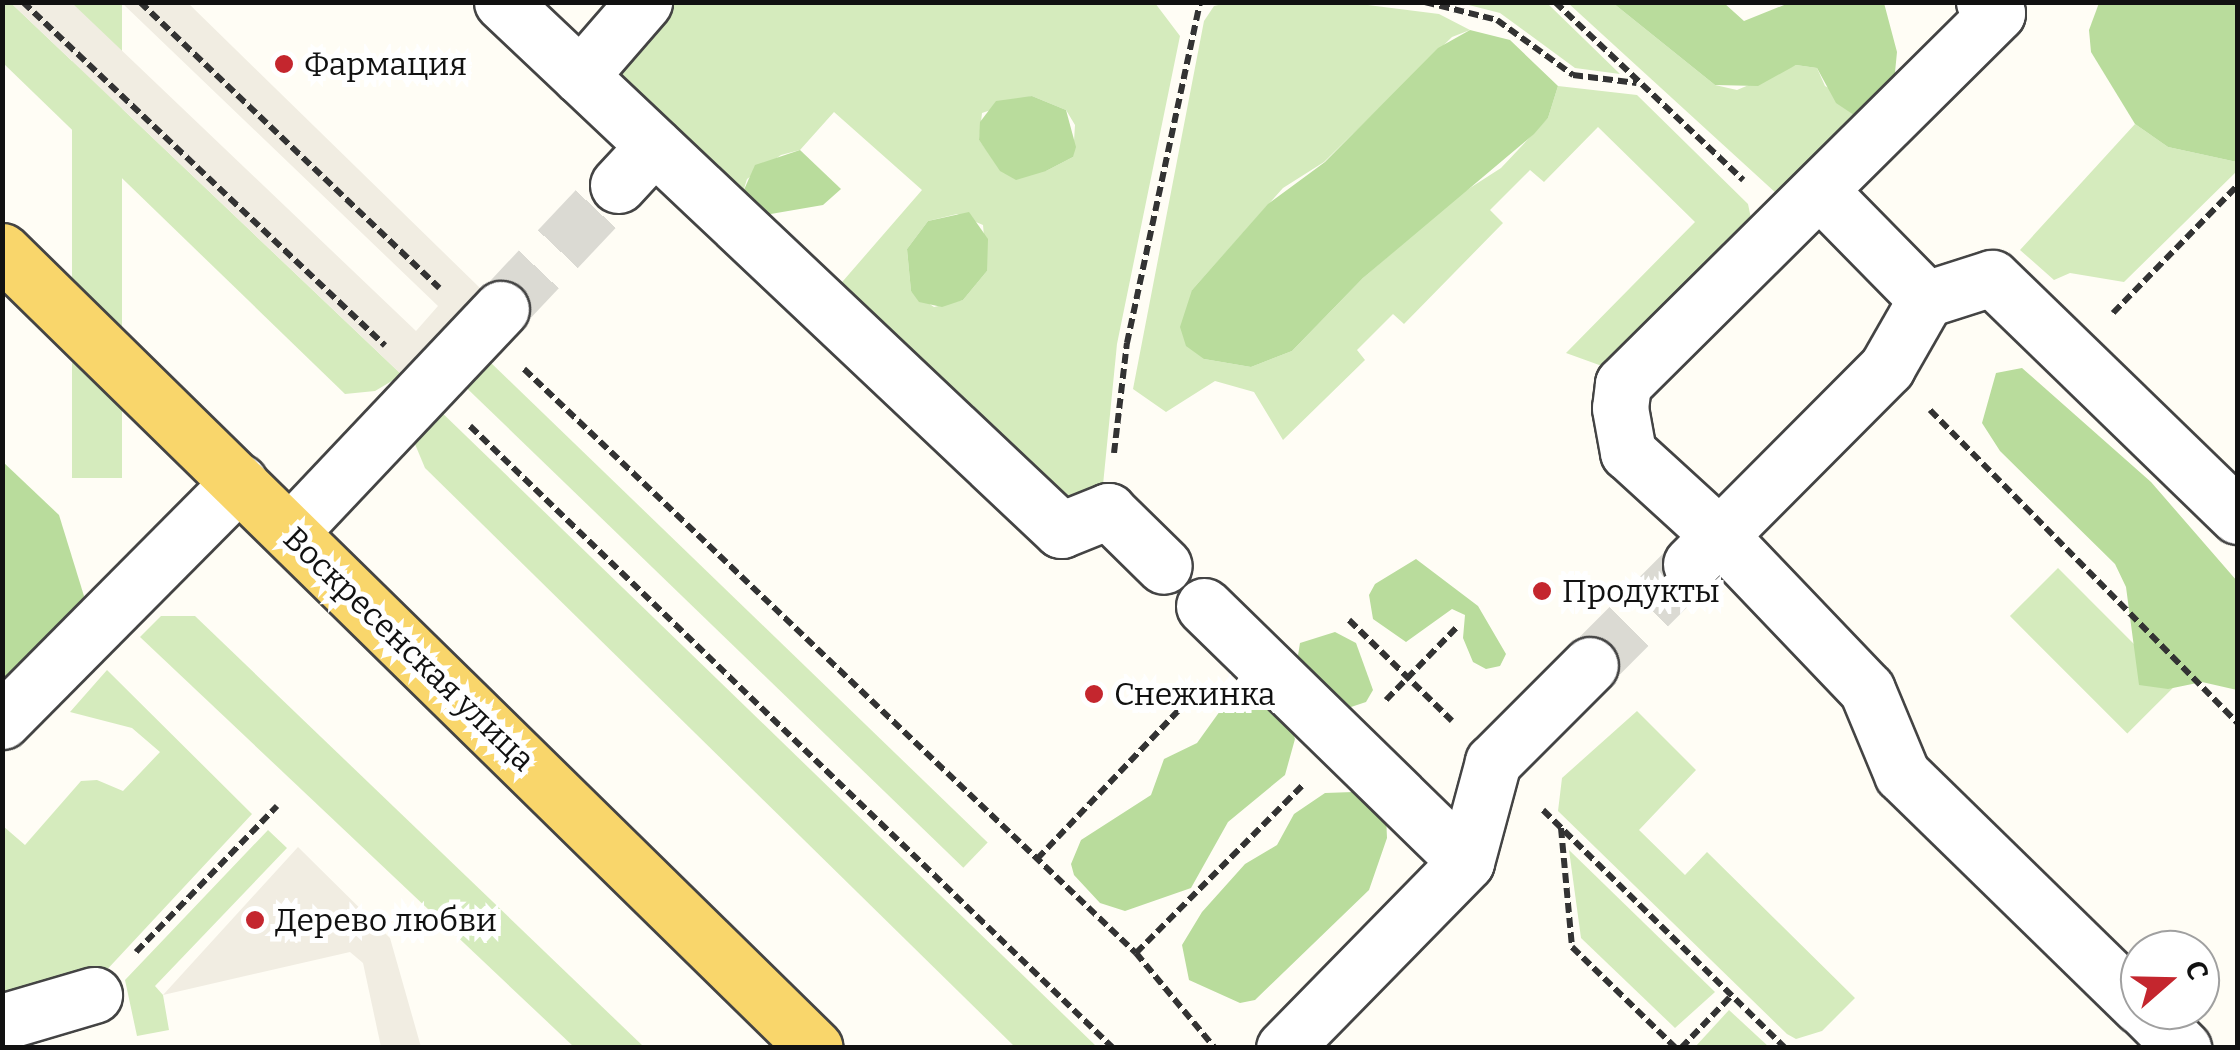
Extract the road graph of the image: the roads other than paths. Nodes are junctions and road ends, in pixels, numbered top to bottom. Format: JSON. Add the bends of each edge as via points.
{"nodes":[{"id":1,"x":502,"y":2,"type":"edge"},
{"id":2,"x":644,"y":2,"type":"edge"},
{"id":3,"x":1984,"y":2,"type":"edge"},
{"id":4,"x":580,"y":76,"type":"junction"},
{"id":5,"x":654,"y":146,"type":"junction"},
{"id":6,"x":618,"y":185,"type":"tunnel mouth"},
{"id":7,"x":1805,"y":207,"type":"junction"},
{"id":8,"x":2,"y":250,"type":"edge"},
{"id":9,"x":1926,"y":299,"type":"junction"},
{"id":10,"x":492,"y":319,"type":"tunnel mouth"},
{"id":11,"x":239,"y":482,"type":"junction"},
{"id":12,"x":2238,"y":516,"type":"edge"},
{"id":13,"x":290,"y":532,"type":"junction"},
{"id":14,"x":1705,"y":550,"type":"junction"},
{"id":15,"x":1164,"y":566,"type":"dead end"},
{"id":16,"x":1204,"y":606,"type":"dead end"},
{"id":17,"x":1590,"y":665,"type":"tunnel mouth"},
{"id":18,"x":2,"y":722,"type":"edge"},
{"id":19,"x":1466,"y":862,"type":"junction"},
{"id":20,"x":2120,"y":987,"type":"edge"},
{"id":21,"x":94,"y":995,"type":"road end"},
{"id":22,"x":2,"y":1022,"type":"edge"},
{"id":23,"x":2165,"y":1030,"type":"edge"},
{"id":24,"x":815,"y":1048,"type":"edge"},
{"id":25,"x":1284,"y":1048,"type":"edge"},
{"id":26,"x":2183,"y":1048,"type":"edge"}],
"edges":[{"from":1,"to":4,"type":"lane"},
{"from":2,"to":4,"type":"lane"},
{"from":3,"to":7,"type":"lane","via":[[1997,13]]},
{"from":4,"to":5,"type":"lane"},
{"from":5,"to":6,"type":"lane"},
{"from":5,"to":15,"type":"lane","via":[[1061,530],[1108,511]]},
{"from":7,"to":9,"type":"lane"},
{"from":7,"to":14,"type":"lane","via":[[1623,384],[1628,452]]},
{"from":8,"to":11,"type":"main road","name":"Воскресенская улица"},
{"from":9,"to":12,"type":"lane","via":[[1992,278]]},
{"from":9,"to":14,"type":"lane","via":[[1887,367]]},
{"from":10,"to":13,"type":"lane"},
{"from":11,"to":13,"type":"main road","name":"Воскресенская улица"},
{"from":11,"to":18,"type":"lane"},
{"from":13,"to":24,"type":"main road","name":"Воскресенская улица"},
{"from":14,"to":20,"type":"lane","via":[[1867,690],[1902,774]]},
{"from":16,"to":19,"type":"lane"},
{"from":17,"to":19,"type":"lane","via":[[1493,762]]},
{"from":19,"to":25,"type":"lane"},
{"from":21,"to":22,"type":"lane"},
{"from":23,"to":26,"type":"lane"}]}
